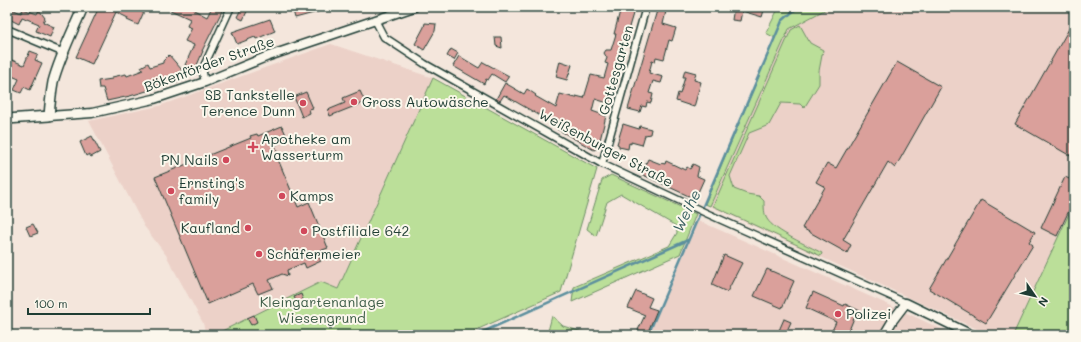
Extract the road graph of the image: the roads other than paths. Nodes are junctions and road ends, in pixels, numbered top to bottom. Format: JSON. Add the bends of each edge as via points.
{"nodes":[{"id":1,"x":83,"y":7,"type":"edge"},
{"id":2,"x":231,"y":7,"type":"edge"},
{"id":3,"x":414,"y":7,"type":"edge"},
{"id":4,"x":646,"y":7,"type":"edge"},
{"id":5,"x":375,"y":20,"type":"junction"},
{"id":6,"x":7,"y":29,"type":"edge"},
{"id":7,"x":64,"y":53,"type":"junction"},
{"id":8,"x":205,"y":82,"type":"junction"},
{"id":9,"x":49,"y":116,"type":"junction"},
{"id":10,"x":7,"y":119,"type":"edge"},
{"id":11,"x":602,"y":164,"type":"junction"},
{"id":12,"x":906,"y":303,"type":"junction"},
{"id":13,"x":884,"y":335,"type":"edge"},
{"id":14,"x":972,"y":335,"type":"edge"}],
"edges":[{"from":1,"to":7,"type":"main road"},
{"from":2,"to":8,"type":"street","via":[[204,66]]},
{"from":3,"to":5,"type":"street","name":"Bökenförder Straße"},
{"from":4,"to":11,"type":"street","name":"Gottesgarten"},
{"from":5,"to":8,"type":"street","name":"Bökenförder Straße","via":[[266,57]]},
{"from":5,"to":11,"type":"street","name":"Weißenburger Straße","via":[[384,37],[425,64]]},
{"from":6,"to":7,"type":"street"},
{"from":7,"to":9,"type":"main road","via":[[54,81]]},
{"from":8,"to":9,"type":"street","name":"Bökenförder Straße","via":[[137,104],[92,113]]},
{"from":9,"to":10,"type":"main road","name":"Bökenförder Straße"},
{"from":11,"to":12,"type":"street","name":"Weißenburger Straße"},
{"from":12,"to":13,"type":"street"},
{"from":12,"to":14,"type":"street","name":"Weißenburger Straße"}]}
